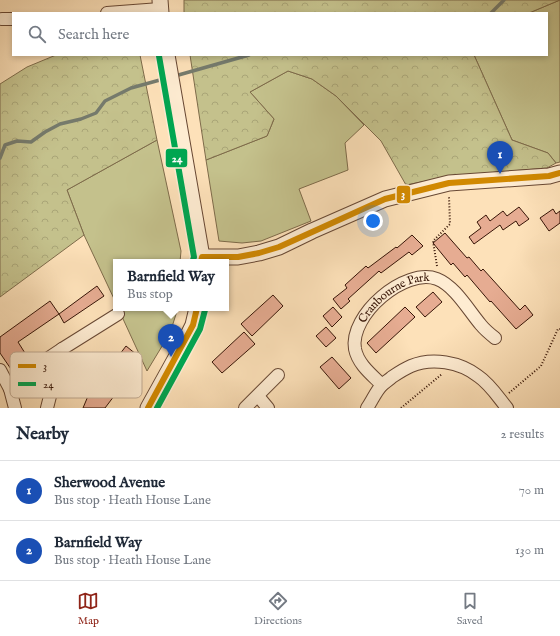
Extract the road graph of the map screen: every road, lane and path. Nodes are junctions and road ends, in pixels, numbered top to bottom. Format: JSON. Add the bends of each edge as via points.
{"nodes":[{"id":1,"x":160,"y":7,"type":"edge"},
{"id":2,"x":117,"y":12,"type":"edge"},
{"id":3,"x":167,"y":56,"type":"edge"},
{"id":4,"x":560,"y":174,"type":"edge"},
{"id":5,"x":449,"y":183,"type":"junction"},
{"id":6,"x":202,"y":259,"type":"edge"},
{"id":7,"x":214,"y":259,"type":"edge"},
{"id":8,"x":439,"y":280,"type":"junction"},
{"id":9,"x":196,"y":311,"type":"edge"},
{"id":10,"x":118,"y":314,"type":"dead end"},
{"id":11,"x":560,"y":329,"type":"edge"},
{"id":12,"x":495,"y":338,"type":"dead end"},
{"id":13,"x":62,"y":349,"type":"junction"},
{"id":14,"x":58,"y":352,"type":"edge"},
{"id":15,"x":61,"y":352,"type":"edge"},
{"id":16,"x":454,"y":364,"type":"junction"},
{"id":17,"x":0,"y":370,"type":"edge"},
{"id":18,"x":278,"y":375,"type":"dead end"},
{"id":19,"x":382,"y":385,"type":"junction"},
{"id":20,"x":10,"y":389,"type":"edge"},
{"id":21,"x":258,"y":396,"type":"junction"},
{"id":22,"x":12,"y":398,"type":"edge"},
{"id":23,"x":50,"y":398,"type":"edge"},
{"id":24,"x":500,"y":405,"type":"edge"},
{"id":25,"x":15,"y":408,"type":"edge"},
{"id":26,"x":47,"y":408,"type":"edge"},
{"id":27,"x":148,"y":408,"type":"edge"},
{"id":28,"x":245,"y":408,"type":"edge"},
{"id":29,"x":268,"y":408,"type":"edge"},
{"id":30,"x":367,"y":408,"type":"edge"},
{"id":31,"x":401,"y":408,"type":"edge"}],
"edges":[{"from":1,"to":2,"type":"street"},
{"from":3,"to":6,"type":"street"},
{"from":4,"to":5,"type":"street"},
{"from":5,"to":7,"type":"street","via":[[385,199],[279,248],[238,257]]},
{"from":5,"to":8,"type":"path","via":[[450,224],[433,241]]},
{"from":8,"to":12,"type":"street","name":"Cranbourne Park","via":[[453,290],[478,330]]},
{"from":8,"to":19,"type":"street","name":"Cranbourne Park","via":[[427,276],[414,278],[399,285],[371,306],[357,328],[355,349],[359,361]]},
{"from":9,"to":27,"type":"street","via":[[193,325]]},
{"from":10,"to":13,"type":"street"},
{"from":11,"to":24,"type":"path","via":[[541,366]]},
{"from":13,"to":14,"type":"street"},
{"from":13,"to":15,"type":"street"},
{"from":16,"to":19,"type":"street","via":[[425,362],[411,366]]},
{"from":16,"to":24,"type":"street","via":[[479,376],[492,390]]},
{"from":16,"to":31,"type":"path"},
{"from":17,"to":20,"type":"street"},
{"from":18,"to":21,"type":"street"},
{"from":19,"to":30,"type":"street"},
{"from":21,"to":28,"type":"street"},
{"from":21,"to":29,"type":"street"},
{"from":22,"to":25,"type":"street"},
{"from":23,"to":26,"type":"street"}]}
